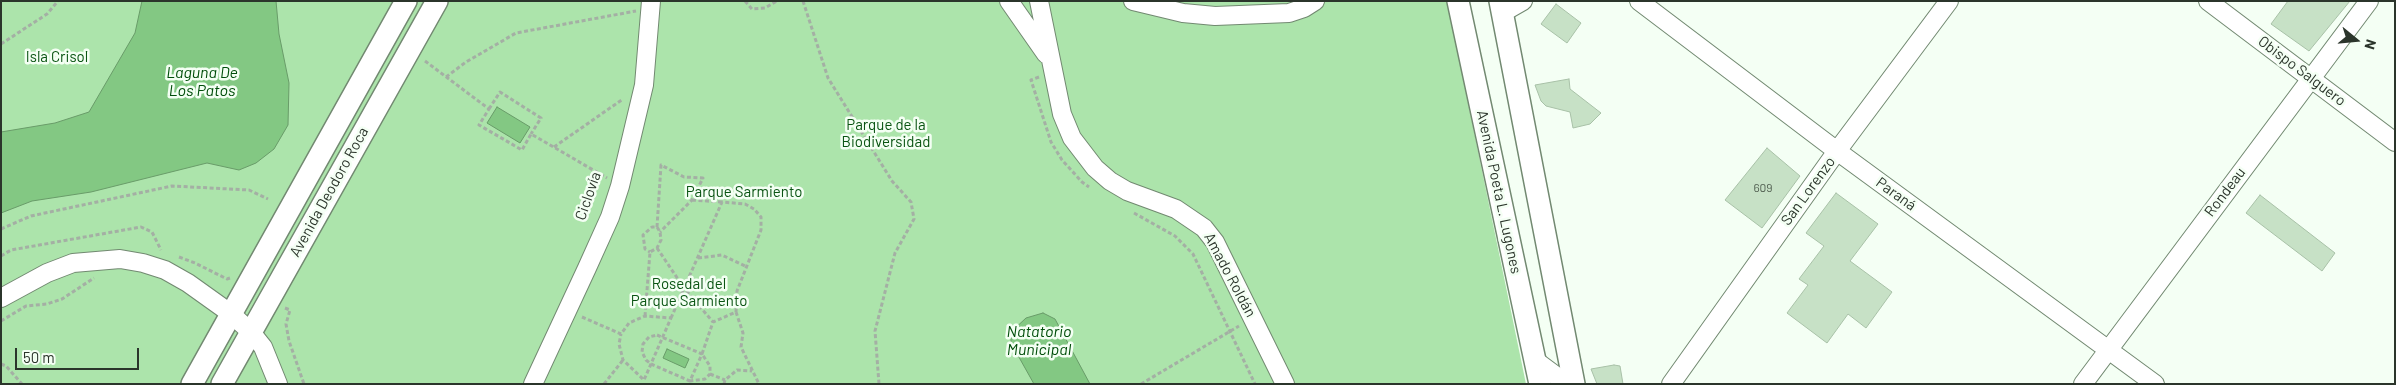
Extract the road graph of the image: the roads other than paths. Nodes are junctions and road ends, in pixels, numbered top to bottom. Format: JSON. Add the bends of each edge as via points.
{"nodes":[{"id":1,"x":406,"y":1,"type":"edge"},
{"id":2,"x":437,"y":1,"type":"edge"},
{"id":3,"x":1009,"y":1,"type":"edge"},
{"id":4,"x":1039,"y":1,"type":"edge"},
{"id":5,"x":1315,"y":1,"type":"edge"},
{"id":6,"x":1458,"y":1,"type":"edge"},
{"id":7,"x":1523,"y":1,"type":"edge"},
{"id":8,"x":1639,"y":1,"type":"edge"},
{"id":9,"x":1949,"y":1,"type":"edge"},
{"id":10,"x":2208,"y":1,"type":"edge"},
{"id":11,"x":2368,"y":1,"type":"edge"},
{"id":12,"x":1137,"y":2,"type":"edge"},
{"id":13,"x":646,"y":4,"type":"edge"},
{"id":14,"x":1501,"y":7,"type":"edge"},
{"id":15,"x":1051,"y":66,"type":"junction"},
{"id":16,"x":2311,"y":78,"type":"junction"},
{"id":17,"x":2395,"y":142,"type":"edge"},
{"id":18,"x":1837,"y":151,"type":"junction"},
{"id":19,"x":1,"y":298,"type":"edge"},
{"id":20,"x":230,"y":313,"type":"junction"},
{"id":21,"x":251,"y":332,"type":"junction"},
{"id":22,"x":2109,"y":349,"type":"junction"},
{"id":23,"x":1536,"y":361,"type":"junction"},
{"id":24,"x":1284,"y":383,"type":"edge"},
{"id":25,"x":192,"y":384,"type":"edge"},
{"id":26,"x":222,"y":384,"type":"edge"},
{"id":27,"x":278,"y":384,"type":"edge"},
{"id":28,"x":533,"y":384,"type":"edge"},
{"id":29,"x":1540,"y":384,"type":"edge"},
{"id":30,"x":1567,"y":384,"type":"edge"},
{"id":31,"x":1574,"y":384,"type":"edge"},
{"id":32,"x":1671,"y":384,"type":"edge"},
{"id":33,"x":2083,"y":384,"type":"edge"},
{"id":34,"x":2155,"y":384,"type":"edge"}],
"edges":[{"from":1,"to":20,"type":"main road","name":"Avenida Deodoro Roca"},
{"from":2,"to":21,"type":"main road","name":"Avenida Deodoro Roca"},
{"from":3,"to":15,"type":"street"},
{"from":4,"to":15,"type":"street","name":"Amado Roldán"},
{"from":5,"to":12,"type":"street","via":[[1289,13],[1215,16],[1183,13]]},
{"from":6,"to":23,"type":"main road","name":"Avenida Poeta L. Lugones"},
{"from":7,"to":14,"type":"street"},
{"from":8,"to":18,"type":"street","name":"Paraná"},
{"from":9,"to":18,"type":"street","name":"San Lorenzo"},
{"from":10,"to":16,"type":"street","name":"Obispo Salguero"},
{"from":11,"to":16,"type":"street","name":"Rondeau"},
{"from":13,"to":28,"type":"street","via":[[644,85],[610,183],[610,217]]},
{"from":14,"to":31,"type":"main road"},
{"from":15,"to":24,"type":"street","name":"Amado Roldán","via":[[1062,114],[1072,138],[1095,168],[1127,191],[1176,209],[1204,228],[1215,242]]},
{"from":16,"to":17,"type":"street","name":"Obispo Salguero"},
{"from":16,"to":22,"type":"street","name":"Rondeau"},
{"from":18,"to":22,"type":"street","name":"Paraná"},
{"from":18,"to":32,"type":"street","name":"San Lorenzo"},
{"from":19,"to":20,"type":"street","via":[[47,273],[73,264],[120,259],[165,270]]},
{"from":20,"to":21,"type":"street"},
{"from":20,"to":25,"type":"main road","name":"Avenida Deodoro Roca"},
{"from":21,"to":26,"type":"main road","name":"Avenida Deodoro Roca"},
{"from":21,"to":27,"type":"street","via":[[264,347]]},
{"from":22,"to":33,"type":"street","name":"Rondeau"},
{"from":22,"to":34,"type":"street","name":"Paraná"},
{"from":23,"to":29,"type":"main road","name":"Avenida Poeta L. Lugones"},
{"from":23,"to":30,"type":"street"}]}
